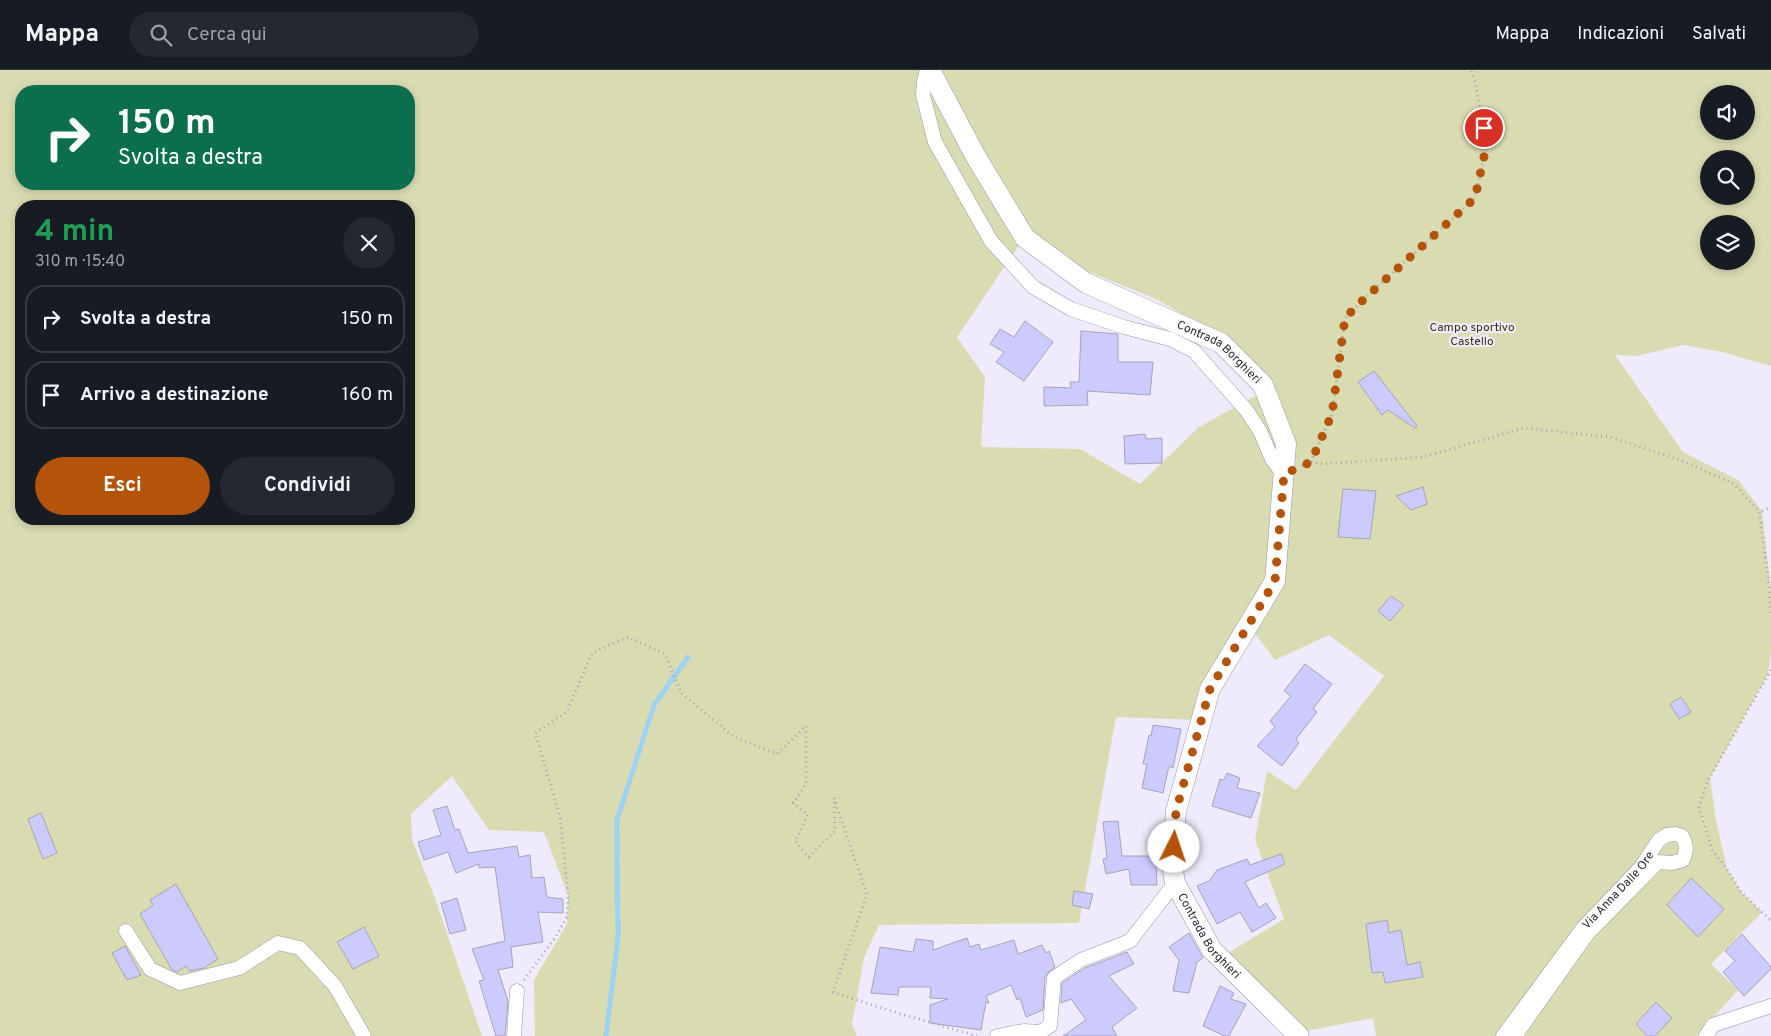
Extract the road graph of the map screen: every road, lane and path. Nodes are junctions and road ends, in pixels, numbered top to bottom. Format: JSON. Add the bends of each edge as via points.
{"nodes":[{"id":1,"x":928,"y":70,"type":"edge"},
{"id":2,"x":1471,"y":70,"type":"edge"},
{"id":3,"x":1311,"y":462,"type":"junction"},
{"id":4,"x":1284,"y":474,"type":"junction"},
{"id":5,"x":1771,"y":507,"type":"edge"},
{"id":6,"x":1762,"y":511,"type":"dead end"},
{"id":7,"x":1771,"y":616,"type":"edge"},
{"id":8,"x":1771,"y":670,"type":"edge"},
{"id":9,"x":1175,"y":883,"type":"junction"},
{"id":10,"x":1771,"y":921,"type":"edge"},
{"id":11,"x":126,"y":931,"type":"dead end"},
{"id":12,"x":516,"y":991,"type":"joint"},
{"id":13,"x":1771,"y":1006,"type":"edge"},
{"id":14,"x":364,"y":1036,"type":"edge"},
{"id":15,"x":514,"y":1036,"type":"edge"},
{"id":16,"x":977,"y":1036,"type":"edge"},
{"id":17,"x":997,"y":1036,"type":"edge"},
{"id":18,"x":1299,"y":1036,"type":"edge"},
{"id":19,"x":1503,"y":1036,"type":"edge"},
{"id":20,"x":1515,"y":1036,"type":"edge"},
{"id":21,"x":1706,"y":1036,"type":"edge"}],
"edges":[{"from":1,"to":4,"type":"street","name":"Contrada Borghieri","via":[[1024,238],[1086,283],[1221,343],[1263,385],[1286,444]]},
{"from":1,"to":4,"type":"street","via":[[924,95],[935,142],[991,242],[1033,287],[1071,309],[1170,339],[1194,350],[1247,411],[1272,460]]},
{"from":2,"to":3,"type":"path","via":[[1487,143],[1475,198],[1345,318],[1332,414]]},
{"from":3,"to":4,"type":"path"},
{"from":3,"to":7,"type":"path","via":[[1423,457],[1524,428],[1610,437],[1680,460],[1734,484],[1759,511]]},
{"from":4,"to":9,"type":"street","name":"Contrada Borghieri","via":[[1275,581],[1210,689],[1176,811],[1172,864]]},
{"from":5,"to":6,"type":"path"},
{"from":8,"to":10,"type":"path","via":[[1707,782],[1699,807],[1712,850],[1741,892]]},
{"from":9,"to":17,"type":"street","via":[[1130,941],[1081,960],[1054,978],[1050,1026],[1040,1032],[1023,1031]]},
{"from":9,"to":18,"type":"street","name":"Contrada Borghieri","via":[[1212,950]]},
{"from":11,"to":14,"type":"street","via":[[150,969],[180,983],[239,968],[278,943],[300,948],[335,986]]},
{"from":12,"to":15,"type":"street"},
{"from":12,"to":16,"type":"path","via":[[567,917],[568,895],[560,816],[535,733],[567,712],[592,653],[628,637],[665,654],[681,693],[734,737],[777,754],[806,726],[806,784],[793,803],[808,815],[795,841],[809,858],[835,831],[834,798],[867,894],[833,992]]},
{"from":13,"to":21,"type":"street","via":[[1713,1025]]},
{"from":19,"to":20,"type":"street","name":"Via Anna Dalle Ore","via":[[1583,928],[1641,867],[1659,840],[1667,835],[1682,836],[1687,851],[1683,860],[1658,862],[1588,933]]}]}
